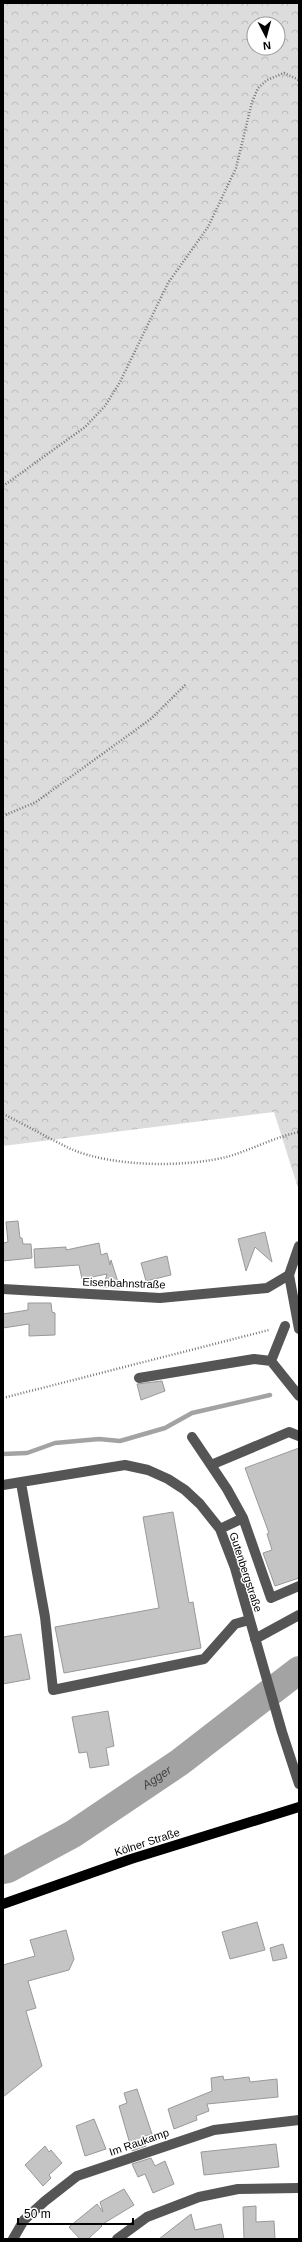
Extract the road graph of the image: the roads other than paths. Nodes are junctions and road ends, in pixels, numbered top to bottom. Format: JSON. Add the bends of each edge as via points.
{"nodes":[{"id":1,"x":299,"y":1246,"type":"edge"},
{"id":2,"x":289,"y":1275,"type":"junction"},
{"id":3,"x":3,"y":1289,"type":"edge"},
{"id":4,"x":285,"y":1326,"type":"road end"},
{"id":5,"x":299,"y":1329,"type":"edge"},
{"id":6,"x":271,"y":1362,"type":"junction"},
{"id":7,"x":139,"y":1378,"type":"dead end"},
{"id":8,"x":299,"y":1396,"type":"edge"},
{"id":9,"x":299,"y":1436,"type":"edge"},
{"id":10,"x":192,"y":1437,"type":"dead end"},
{"id":11,"x":211,"y":1465,"type":"junction"},
{"id":12,"x":21,"y":1482,"type":"junction"},
{"id":13,"x":3,"y":1485,"type":"edge"},
{"id":14,"x":243,"y":1518,"type":"junction"},
{"id":15,"x":220,"y":1529,"type":"junction"},
{"id":16,"x":299,"y":1586,"type":"edge"},
{"id":17,"x":299,"y":1615,"type":"edge"},
{"id":18,"x":249,"y":1620,"type":"junction"},
{"id":19,"x":255,"y":1640,"type":"junction"},
{"id":20,"x":299,"y":1784,"type":"edge"},
{"id":21,"x":299,"y":1807,"type":"edge"},
{"id":22,"x":3,"y":1904,"type":"edge"},
{"id":23,"x":299,"y":2120,"type":"edge"},
{"id":24,"x":299,"y":2188,"type":"edge"},
{"id":25,"x":13,"y":2239,"type":"edge"},
{"id":26,"x":117,"y":2239,"type":"edge"}],
"edges":[{"from":1,"to":2,"type":"street"},
{"from":2,"to":3,"type":"street","name":"Eisenbahnstraße","via":[[267,1288],[160,1298]]},
{"from":2,"to":5,"type":"street"},
{"from":4,"to":6,"type":"street"},
{"from":6,"to":7,"type":"street","via":[[254,1359]]},
{"from":6,"to":8,"type":"street"},
{"from":9,"to":11,"type":"street","via":[[289,1432]]},
{"from":10,"to":11,"type":"street"},
{"from":11,"to":14,"type":"street"},
{"from":12,"to":13,"type":"street","name":"Gutenbergstraße"},
{"from":12,"to":15,"type":"street","name":"Gutenbergstraße","via":[[125,1465],[148,1470],[184,1490],[200,1504]]},
{"from":12,"to":18,"type":"street","via":[[45,1617],[53,1690],[204,1659],[235,1624]]},
{"from":14,"to":15,"type":"street"},
{"from":14,"to":16,"type":"street","via":[[271,1598]]},
{"from":15,"to":18,"type":"street","name":"Gutenbergstraße","via":[[235,1568]]},
{"from":17,"to":19,"type":"street"},
{"from":18,"to":19,"type":"street","name":"Gutenbergstraße"},
{"from":19,"to":20,"type":"street","name":"Gutenbergstraße"},
{"from":21,"to":22,"type":"main road","name":"Kölner Straße","via":[[131,1859]]},
{"from":23,"to":25,"type":"street","name":"Im Raukamp","via":[[214,2130],[78,2176],[24,2220]]},
{"from":24,"to":26,"type":"street","via":[[238,2189],[199,2197],[147,2217]]}]}
